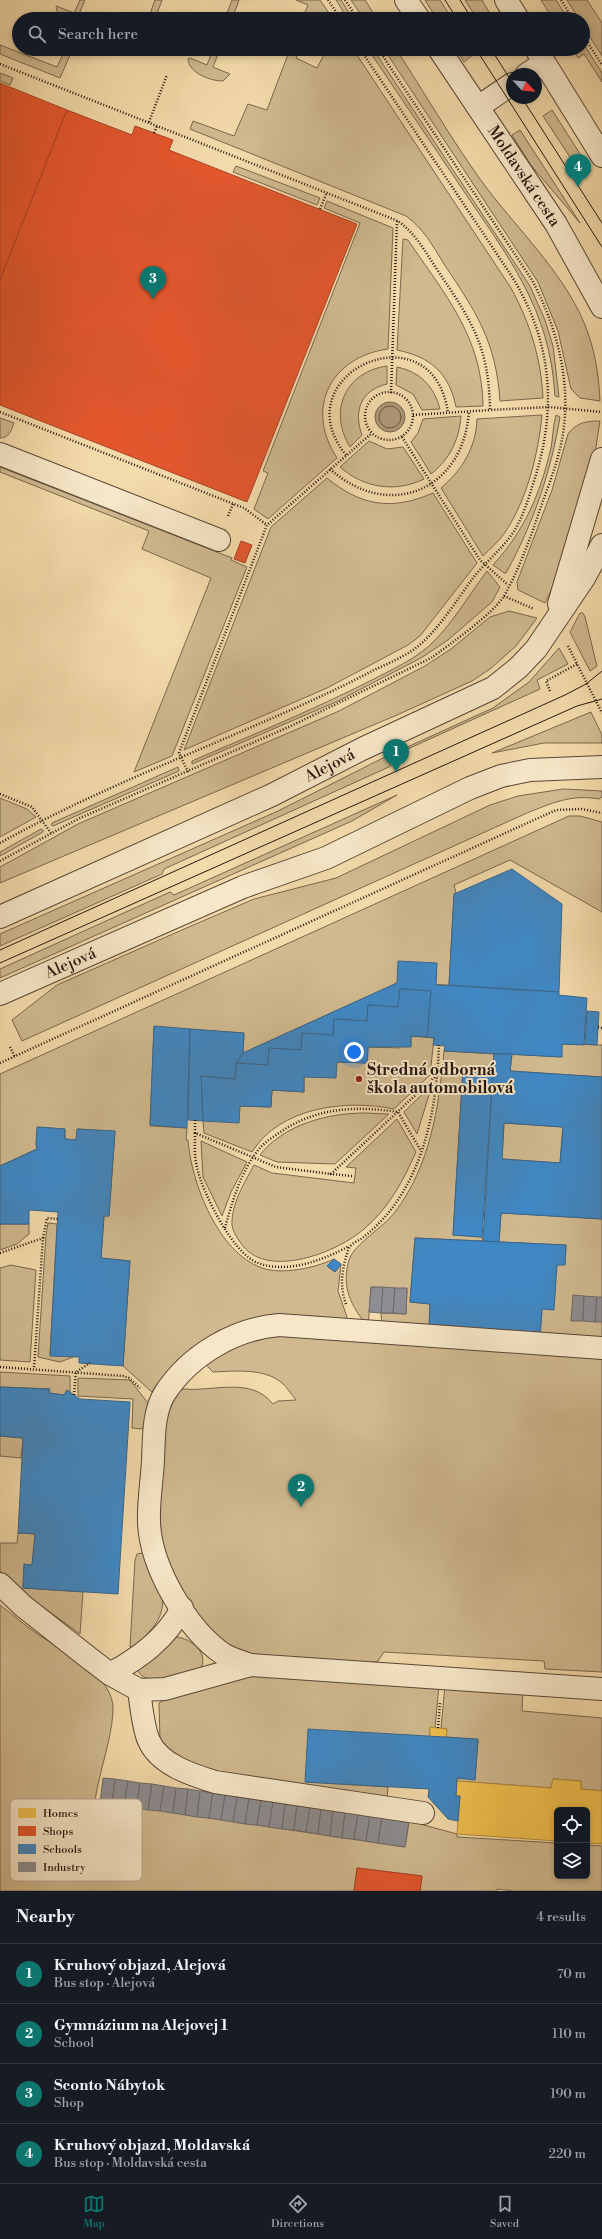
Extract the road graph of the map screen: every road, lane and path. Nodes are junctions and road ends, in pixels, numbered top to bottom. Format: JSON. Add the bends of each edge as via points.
{"nodes":[{"id":1,"x":328,"y":0,"type":"edge"},
{"id":2,"x":346,"y":0,"type":"edge"},
{"id":3,"x":406,"y":0,"type":"edge"},
{"id":4,"x":506,"y":0,"type":"edge"},
{"id":5,"x":561,"y":0,"type":"edge"},
{"id":6,"x":336,"y":12,"type":"edge"},
{"id":7,"x":354,"y":12,"type":"edge"},
{"id":8,"x":414,"y":12,"type":"edge"},
{"id":9,"x":514,"y":12,"type":"edge"},
{"id":10,"x":569,"y":12,"type":"edge"},
{"id":11,"x":590,"y":46,"type":"edge"},
{"id":12,"x":365,"y":56,"type":"edge"},
{"id":13,"x":383,"y":56,"type":"edge"},
{"id":14,"x":444,"y":56,"type":"edge"},
{"id":15,"x":536,"y":62,"type":"edge"},
{"id":16,"x":0,"y":64,"type":"edge"},
{"id":17,"x":602,"y":64,"type":"edge"},
{"id":18,"x":167,"y":75,"type":"dead end"},
{"id":19,"x":506,"y":88,"type":"edge"},
{"id":20,"x":478,"y":107,"type":"junction"},
{"id":21,"x":149,"y":122,"type":"junction"},
{"id":22,"x":157,"y":126,"type":"junction"},
{"id":23,"x":154,"y":133,"type":"dead end"},
{"id":24,"x":602,"y":156,"type":"edge"},
{"id":25,"x":327,"y":192,"type":"junction"},
{"id":26,"x":320,"y":209,"type":"dead end"},
{"id":27,"x":398,"y":221,"type":"junction"},
{"id":28,"x":602,"y":307,"type":"edge"},
{"id":29,"x":392,"y":357,"type":"junction"},
{"id":30,"x":390,"y":393,"type":"junction"},
{"id":31,"x":549,"y":407,"type":"junction"},
{"id":32,"x":565,"y":407,"type":"junction"},
{"id":33,"x":490,"y":410,"type":"junction"},
{"id":34,"x":469,"y":411,"type":"junction"},
{"id":35,"x":0,"y":412,"type":"edge"},
{"id":36,"x":602,"y":412,"type":"edge"},
{"id":37,"x":448,"y":413,"type":"junction"},
{"id":38,"x":413,"y":415,"type":"junction"},
{"id":39,"x":372,"y":432,"type":"junction"},
{"id":40,"x":402,"y":437,"type":"junction"},
{"id":41,"x":0,"y":454,"type":"edge"},
{"id":42,"x":346,"y":455,"type":"junction"},
{"id":43,"x":602,"y":459,"type":"edge"},
{"id":44,"x":330,"y":469,"type":"junction"},
{"id":45,"x":432,"y":483,"type":"junction"},
{"id":46,"x":267,"y":525,"type":"junction"},
{"id":47,"x":219,"y":540,"type":"dead end"},
{"id":48,"x":602,"y":545,"type":"edge"},
{"id":49,"x":484,"y":564,"type":"junction"},
{"id":50,"x":508,"y":586,"type":"junction"},
{"id":51,"x":553,"y":626,"type":"junction"},
{"id":52,"x":577,"y":664,"type":"dead end"},
{"id":53,"x":550,"y":691,"type":"dead end"},
{"id":54,"x":595,"y":700,"type":"dead end"},
{"id":55,"x":602,"y":713,"type":"edge"},
{"id":56,"x":181,"y":758,"type":"junction"},
{"id":57,"x":597,"y":769,"type":"edge"},
{"id":58,"x":188,"y":772,"type":"junction"},
{"id":59,"x":0,"y":794,"type":"edge"},
{"id":60,"x":602,"y":813,"type":"edge"},
{"id":61,"x":42,"y":820,"type":"junction"},
{"id":62,"x":51,"y":833,"type":"junction"},
{"id":63,"x":0,"y":843,"type":"edge"},
{"id":64,"x":0,"y":861,"type":"edge"},
{"id":65,"x":0,"y":917,"type":"edge"},
{"id":66,"x":0,"y":994,"type":"edge"},
{"id":67,"x":598,"y":1028,"type":"dead end"},
{"id":68,"x":602,"y":1028,"type":"edge"},
{"id":69,"x":439,"y":1045,"type":"dead end"},
{"id":70,"x":10,"y":1047,"type":"dead end"},
{"id":71,"x":15,"y":1057,"type":"junction"},
{"id":72,"x":0,"y":1063,"type":"edge"},
{"id":73,"x":438,"y":1075,"type":"junction"},
{"id":74,"x":398,"y":1112,"type":"junction"},
{"id":75,"x":195,"y":1120,"type":"dead end"},
{"id":76,"x":195,"y":1133,"type":"junction"},
{"id":77,"x":422,"y":1152,"type":"junction"},
{"id":78,"x":253,"y":1158,"type":"junction"},
{"id":79,"x":331,"y":1174,"type":"junction"},
{"id":80,"x":352,"y":1176,"type":"dead end"},
{"id":81,"x":58,"y":1219,"type":"dead end"},
{"id":82,"x":225,"y":1228,"type":"junction"},
{"id":83,"x":42,"y":1238,"type":"junction"},
{"id":84,"x":350,"y":1246,"type":"junction"},
{"id":85,"x":0,"y":1254,"type":"edge"},
{"id":86,"x":359,"y":1330,"type":"junction"},
{"id":87,"x":602,"y":1348,"type":"edge"},
{"id":88,"x":90,"y":1363,"type":"dead end"},
{"id":89,"x":0,"y":1367,"type":"edge"},
{"id":90,"x":34,"y":1369,"type":"junction"},
{"id":91,"x":76,"y":1372,"type":"junction"},
{"id":92,"x":123,"y":1376,"type":"dead end"},
{"id":93,"x":74,"y":1395,"type":"dead end"},
{"id":94,"x":0,"y":1584,"type":"edge"},
{"id":95,"x":182,"y":1608,"type":"junction"},
{"id":96,"x":251,"y":1665,"type":"junction"},
{"id":97,"x":110,"y":1674,"type":"junction"},
{"id":98,"x":602,"y":1689,"type":"edge"},
{"id":99,"x":138,"y":1690,"type":"junction"},
{"id":100,"x":423,"y":1812,"type":"dead end"}],
"edges":[{"from":1,"to":6,"type":"path"},
{"from":2,"to":7,"type":"path"},
{"from":3,"to":8,"type":"street"},
{"from":4,"to":9,"type":"street"},
{"from":5,"to":10,"type":"path"},
{"from":11,"to":17,"type":"path"},
{"from":12,"to":31,"type":"path","via":[[520,291],[533,317],[542,347]]},
{"from":13,"to":32,"type":"path","via":[[537,290],[548,314],[558,351]]},
{"from":14,"to":20,"type":"street","name":"Moldavská cesta"},
{"from":15,"to":24,"type":"street"},
{"from":16,"to":21,"type":"path"},
{"from":18,"to":21,"type":"path"},
{"from":19,"to":20,"type":"street"},
{"from":20,"to":28,"type":"street","name":"Moldavská cesta","via":[[556,224]]},
{"from":21,"to":22,"type":"path"},
{"from":22,"to":23,"type":"path"},
{"from":22,"to":25,"type":"path"},
{"from":25,"to":26,"type":"path"},
{"from":25,"to":27,"type":"path"},
{"from":27,"to":29,"type":"path"},
{"from":27,"to":33,"type":"path","via":[[415,236],[471,322],[487,367]]},
{"from":29,"to":30,"type":"path"},
{"from":29,"to":37,"type":"path","via":[[411,361],[428,372],[441,387]]},
{"from":29,"to":42,"type":"path","via":[[372,359],[354,368],[336,392],[332,401],[330,420],[336,440]]},
{"from":30,"to":38,"type":"path","via":[[397,394],[408,402]]},
{"from":30,"to":39,"type":"path","via":[[377,396],[368,406],[366,420]]},
{"from":31,"to":32,"type":"path"},
{"from":31,"to":33,"type":"path"},
{"from":31,"to":49,"type":"path","via":[[544,446],[527,504],[510,536]]},
{"from":32,"to":36,"type":"path"},
{"from":32,"to":50,"type":"path","via":[[562,440],[551,479],[532,534]]},
{"from":33,"to":34,"type":"path"},
{"from":34,"to":37,"type":"path"},
{"from":34,"to":45,"type":"path","via":[[468,429],[459,455]]},
{"from":35,"to":46,"type":"path","via":[[244,508]]},
{"from":37,"to":38,"type":"path"},
{"from":38,"to":40,"type":"path","via":[[410,427]]},
{"from":39,"to":40,"type":"path","via":[[377,437],[390,440]]},
{"from":39,"to":42,"type":"path"},
{"from":40,"to":45,"type":"path"},
{"from":41,"to":47,"type":"street"},
{"from":42,"to":44,"type":"path"},
{"from":43,"to":51,"type":"street"},
{"from":44,"to":45,"type":"path","via":[[353,487],[378,495],[405,494]]},
{"from":44,"to":46,"type":"path"},
{"from":45,"to":49,"type":"path"},
{"from":46,"to":56,"type":"path","via":[[179,753]]},
{"from":48,"to":51,"type":"street","name":"Alejová"},
{"from":49,"to":50,"type":"path"},
{"from":49,"to":56,"type":"path","via":[[431,633],[413,650],[330,694]]},
{"from":50,"to":58,"type":"path","via":[[495,607],[430,658],[291,726]]},
{"from":51,"to":65,"type":"street","name":"Alejová","via":[[529,658],[493,688],[480,695],[362,749],[272,795]]},
{"from":52,"to":53,"type":"path","via":[[546,681]]},
{"from":54,"to":55,"type":"path"},
{"from":56,"to":58,"type":"path"},
{"from":56,"to":61,"type":"path"},
{"from":57,"to":66,"type":"street","name":"Alejová","via":[[530,770],[501,776],[326,858],[189,909]]},
{"from":58,"to":62,"type":"path"},
{"from":59,"to":61,"type":"path","via":[[32,807]]},
{"from":60,"to":71,"type":"path","via":[[582,809],[556,810]]},
{"from":61,"to":62,"type":"path"},
{"from":61,"to":63,"type":"path"},
{"from":62,"to":64,"type":"path"},
{"from":67,"to":68,"type":"path"},
{"from":69,"to":73,"type":"path"},
{"from":70,"to":71,"type":"path"},
{"from":71,"to":72,"type":"path"},
{"from":73,"to":74,"type":"path"},
{"from":73,"to":77,"type":"path"},
{"from":74,"to":77,"type":"path"},
{"from":74,"to":78,"type":"path","via":[[342,1109],[305,1118],[271,1138]]},
{"from":74,"to":79,"type":"path"},
{"from":75,"to":76,"type":"path"},
{"from":76,"to":78,"type":"path"},
{"from":76,"to":82,"type":"path","via":[[197,1168],[202,1186]]},
{"from":77,"to":84,"type":"path","via":[[393,1206],[367,1234]]},
{"from":78,"to":79,"type":"path","via":[[276,1167]]},
{"from":78,"to":82,"type":"path","via":[[238,1186]]},
{"from":79,"to":80,"type":"path"},
{"from":81,"to":83,"type":"path","via":[[47,1218]]},
{"from":82,"to":84,"type":"path","via":[[247,1256],[257,1263],[278,1267],[308,1262]]},
{"from":83,"to":85,"type":"path"},
{"from":83,"to":90,"type":"path"},
{"from":84,"to":86,"type":"path","via":[[345,1262],[343,1297]]},
{"from":86,"to":87,"type":"street"},
{"from":86,"to":95,"type":"street","via":[[279,1325],[237,1335],[186,1368],[165,1393],[156,1423],[149,1523],[158,1566]]},
{"from":88,"to":91,"type":"path"},
{"from":89,"to":90,"type":"path"},
{"from":90,"to":91,"type":"path"},
{"from":91,"to":92,"type":"path"},
{"from":91,"to":93,"type":"path"},
{"from":94,"to":97,"type":"street","via":[[23,1606]]},
{"from":95,"to":96,"type":"street","via":[[212,1646],[224,1655]]},
{"from":95,"to":97,"type":"street","via":[[159,1640],[132,1662]]},
{"from":96,"to":98,"type":"street"},
{"from":96,"to":99,"type":"street","via":[[165,1689]]},
{"from":97,"to":99,"type":"street"},
{"from":99,"to":100,"type":"street","via":[[149,1741],[169,1763],[182,1771],[215,1782]]}]}
